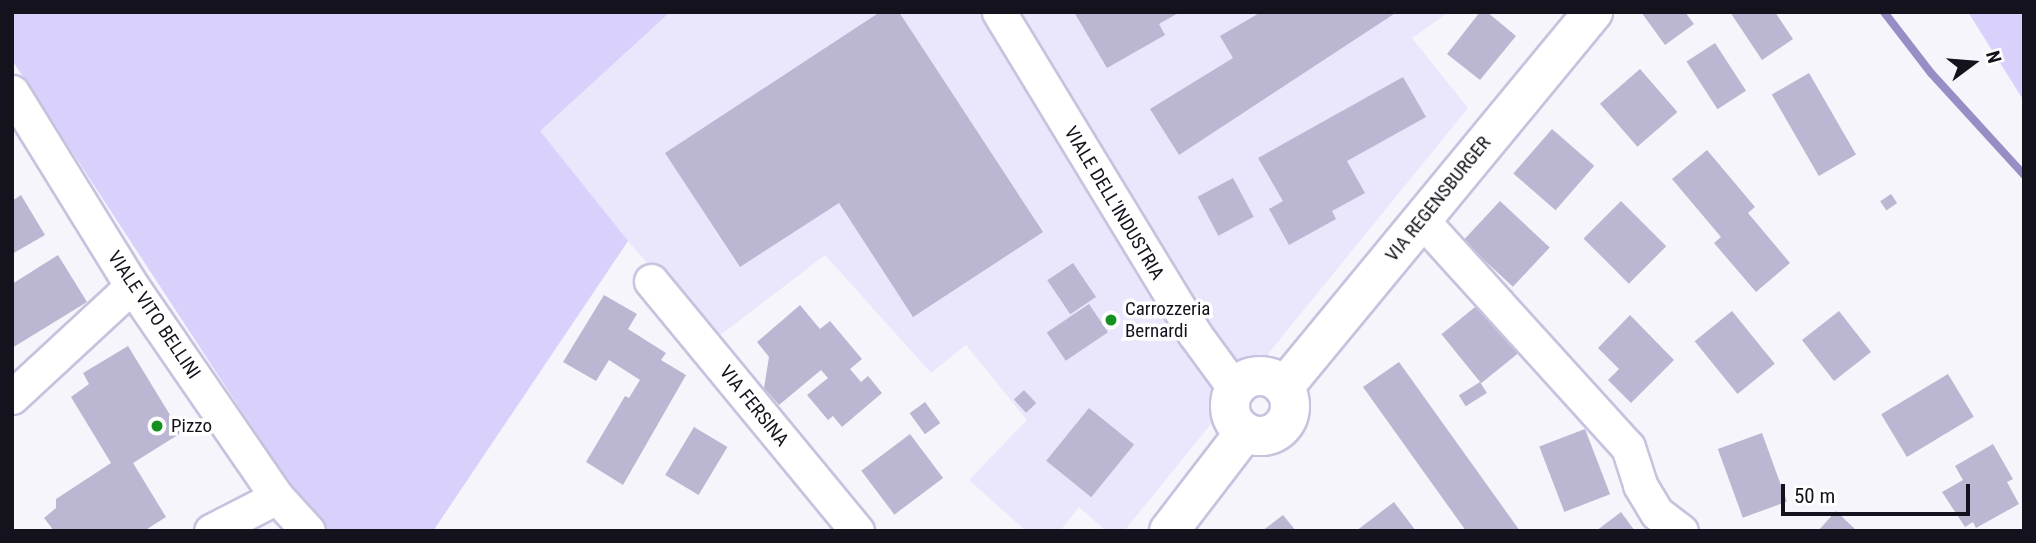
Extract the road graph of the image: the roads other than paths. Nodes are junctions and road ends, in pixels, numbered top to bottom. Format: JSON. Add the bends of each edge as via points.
{"nodes":[{"id":1,"x":999,"y":12,"type":"edge"},
{"id":2,"x":1593,"y":12,"type":"edge"},
{"id":3,"x":12,"y":92,"type":"edge"},
{"id":4,"x":1421,"y":219,"type":"junction"},
{"id":5,"x":651,"y":281,"type":"dead end"},
{"id":6,"x":132,"y":285,"type":"junction"},
{"id":7,"x":1284,"y":387,"type":"junction"},
{"id":8,"x":1235,"y":389,"type":"junction"},
{"id":9,"x":12,"y":397,"type":"edge"},
{"id":10,"x":1245,"y":432,"type":"junction"},
{"id":11,"x":277,"y":497,"type":"junction"},
{"id":12,"x":211,"y":531,"type":"edge"},
{"id":13,"x":308,"y":531,"type":"edge"},
{"id":14,"x":857,"y":531,"type":"edge"},
{"id":15,"x":1169,"y":531,"type":"edge"},
{"id":16,"x":1681,"y":531,"type":"edge"}],
"edges":[{"from":1,"to":8,"type":"street","name":"VIALE DELL'INDUSTRIA","via":[[1194,333]]},
{"from":2,"to":4,"type":"main road","name":"VIA REGENSBURGER"},
{"from":3,"to":6,"type":"street","name":"VIALE VITO BELLINI"},
{"from":4,"to":7,"type":"main road","name":"VIA REGENSBURGER"},
{"from":4,"to":16,"type":"street","via":[[1628,447],[1640,485],[1657,513]]},
{"from":5,"to":14,"type":"street","name":"VIA FERSINA"},
{"from":6,"to":9,"type":"street"},
{"from":6,"to":11,"type":"street","name":"VIALE VITO BELLINI"},
{"from":7,"to":8,"type":"main road","via":[[1276,380],[1256,376]]},
{"from":7,"to":10,"type":"main road","via":[[1290,405],[1286,423],[1271,434]]},
{"from":8,"to":10,"type":"main road","via":[[1231,414]]},
{"from":10,"to":15,"type":"main road"},
{"from":11,"to":12,"type":"street"},
{"from":11,"to":13,"type":"street","name":"VIALE VITO BELLINI"}]}
